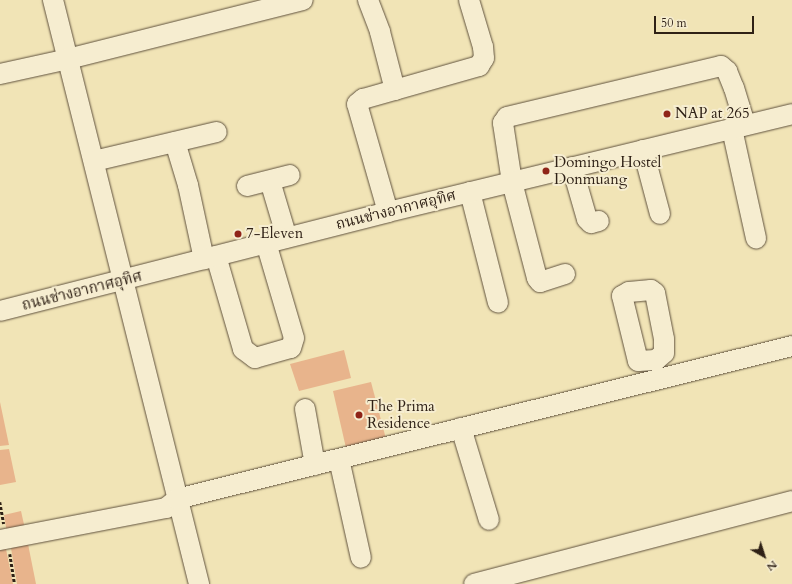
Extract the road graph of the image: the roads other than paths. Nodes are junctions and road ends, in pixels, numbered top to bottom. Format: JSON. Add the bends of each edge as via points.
{"nodes":[{"id":1,"x":53,"y":0,"type":"edge"},
{"id":2,"x":303,"y":0,"type":"edge"},
{"id":3,"x":368,"y":0,"type":"edge"},
{"id":4,"x":469,"y":0,"type":"edge"},
{"id":5,"x":68,"y":59,"type":"junction"},
{"id":6,"x":0,"y":74,"type":"edge"},
{"id":7,"x":395,"y":90,"type":"junction"},
{"id":8,"x":792,"y":114,"type":"edge"},
{"id":9,"x":738,"y":127,"type":"junction"},
{"id":10,"x":217,"y":132,"type":"dead end"},
{"id":11,"x":175,"y":142,"type":"junction"},
{"id":12,"x":643,"y":150,"type":"junction"},
{"id":13,"x":94,"y":161,"type":"junction"},
{"id":14,"x":572,"y":167,"type":"junction"},
{"id":15,"x":290,"y":176,"type":"dead end"},
{"id":16,"x":270,"y":181,"type":"junction"},
{"id":17,"x":512,"y":182,"type":"junction"},
{"id":18,"x":247,"y":186,"type":"dead end"},
{"id":19,"x":470,"y":192,"type":"junction"},
{"id":20,"x":388,"y":212,"type":"junction"},
{"id":21,"x":660,"y":214,"type":"dead end"},
{"id":22,"x":599,"y":221,"type":"dead end"},
{"id":23,"x":287,"y":238,"type":"junction"},
{"id":24,"x":756,"y":238,"type":"dead end"},
{"id":25,"x":266,"y":243,"type":"junction"},
{"id":26,"x":210,"y":258,"type":"junction"},
{"id":27,"x":565,"y":274,"type":"dead end"},
{"id":28,"x":122,"y":281,"type":"junction"},
{"id":29,"x":498,"y":303,"type":"dead end"},
{"id":30,"x":0,"y":311,"type":"edge"},
{"id":31,"x":792,"y":346,"type":"edge"},
{"id":32,"x":638,"y":361,"type":"dead end"},
{"id":33,"x":643,"y":383,"type":"junction"},
{"id":34,"x":305,"y":409,"type":"dead end"},
{"id":35,"x":460,"y":428,"type":"junction"},
{"id":36,"x":339,"y":459,"type":"junction"},
{"id":37,"x":315,"y":464,"type":"junction"},
{"id":38,"x":178,"y":499,"type":"junction"},
{"id":39,"x":792,"y":501,"type":"edge"},
{"id":40,"x":489,"y":520,"type":"dead end"},
{"id":41,"x":0,"y":540,"type":"edge"},
{"id":42,"x":361,"y":558,"type":"dead end"},
{"id":43,"x":199,"y":584,"type":"edge"},
{"id":44,"x":474,"y":584,"type":"edge"}],
"edges":[{"from":1,"to":5,"type":"street"},
{"from":2,"to":5,"type":"street"},
{"from":3,"to":7,"type":"street","via":[[380,32]]},
{"from":4,"to":7,"type":"street","via":[[483,47],[484,58],[479,66]]},
{"from":5,"to":6,"type":"street"},
{"from":5,"to":13,"type":"street"},
{"from":7,"to":20,"type":"street","via":[[363,99],[358,104]]},
{"from":8,"to":9,"type":"street","name":"ถนนช่างอากาศอุทิศ"},
{"from":9,"to":12,"type":"street","name":"ถนนช่างอากาศอุทิศ"},
{"from":9,"to":17,"type":"street","via":[[734,88],[727,71],[720,66],[507,117],[503,123]]},
{"from":9,"to":24,"type":"street"},
{"from":10,"to":11,"type":"street"},
{"from":11,"to":13,"type":"street"},
{"from":11,"to":26,"type":"street"},
{"from":12,"to":14,"type":"street","name":"ถนนช่างอากาศอุทิศ"},
{"from":12,"to":21,"type":"street"},
{"from":13,"to":28,"type":"street"},
{"from":14,"to":17,"type":"street","name":"ถนนช่างอากาศอุทิศ"},
{"from":14,"to":22,"type":"street","via":[[587,219],[591,223]]},
{"from":15,"to":16,"type":"street"},
{"from":16,"to":18,"type":"street"},
{"from":16,"to":23,"type":"street"},
{"from":17,"to":19,"type":"street","name":"ถนนช่างอากาศอุทิศ"},
{"from":17,"to":27,"type":"street","via":[[537,278],[540,282]]},
{"from":19,"to":20,"type":"street","name":"ถนนช่างอากาศอุทิศ"},
{"from":19,"to":29,"type":"street"},
{"from":20,"to":23,"type":"street","name":"ถนนช่างอากาศอุทิศ"},
{"from":23,"to":25,"type":"street","name":"ถนนช่างอากาศอุทิศ"},
{"from":25,"to":26,"type":"street","name":"ถนนช่างอากาศอุทิศ"},
{"from":25,"to":26,"type":"street","via":[[294,338],[291,348],[255,358],[243,349]]},
{"from":26,"to":28,"type":"street","name":"ถนนช่างอากาศอุทิศ"},
{"from":28,"to":30,"type":"street","name":"ถนนช่างอากาศอุทิศ"},
{"from":28,"to":38,"type":"street"},
{"from":31,"to":33,"type":"street"},
{"from":32,"to":33,"type":"street"},
{"from":33,"to":35,"type":"street"},
{"from":34,"to":37,"type":"street"},
{"from":35,"to":36,"type":"street"},
{"from":35,"to":40,"type":"street"},
{"from":36,"to":37,"type":"street"},
{"from":36,"to":42,"type":"street"},
{"from":37,"to":38,"type":"street"},
{"from":38,"to":41,"type":"street","via":[[166,508]]},
{"from":38,"to":43,"type":"street"},
{"from":39,"to":44,"type":"street"}]}
